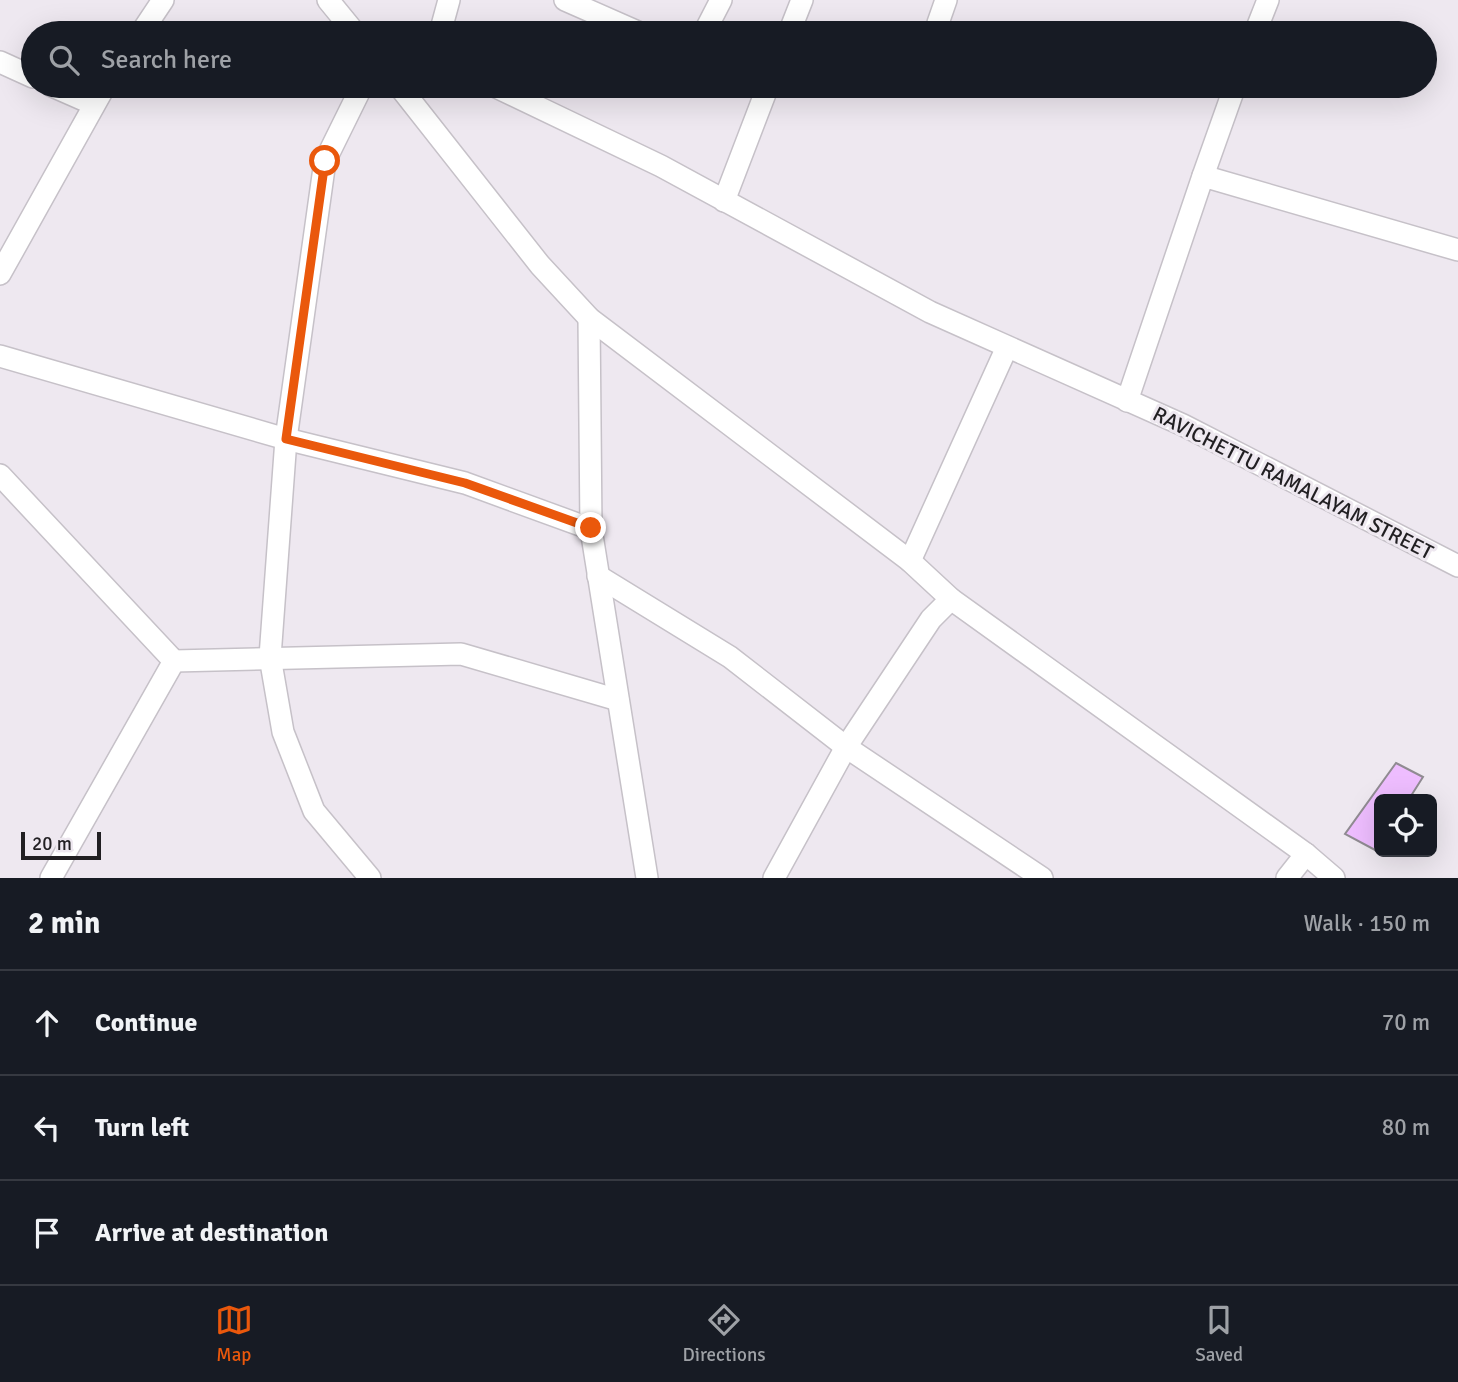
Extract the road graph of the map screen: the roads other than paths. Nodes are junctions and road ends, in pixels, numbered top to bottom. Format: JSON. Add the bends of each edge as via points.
{"nodes":[{"id":1,"x":163,"y":0,"type":"edge"},
{"id":2,"x":328,"y":0,"type":"edge"},
{"id":3,"x":449,"y":0,"type":"edge"},
{"id":4,"x":565,"y":0,"type":"edge"},
{"id":5,"x":721,"y":0,"type":"edge"},
{"id":6,"x":802,"y":0,"type":"edge"},
{"id":7,"x":946,"y":0,"type":"edge"},
{"id":8,"x":1268,"y":0,"type":"edge"},
{"id":9,"x":149,"y":21,"type":"edge"},
{"id":10,"x":345,"y":21,"type":"edge"},
{"id":11,"x":443,"y":21,"type":"edge"},
{"id":12,"x":613,"y":21,"type":"edge"},
{"id":13,"x":710,"y":21,"type":"edge"},
{"id":14,"x":794,"y":21,"type":"edge"},
{"id":15,"x":939,"y":21,"type":"edge"},
{"id":16,"x":1260,"y":21,"type":"edge"},
{"id":17,"x":0,"y":62,"type":"edge"},
{"id":18,"x":21,"y":72,"type":"edge"},
{"id":19,"x":79,"y":98,"type":"edge"},
{"id":20,"x":97,"y":98,"type":"edge"},
{"id":21,"x":356,"y":98,"type":"edge"},
{"id":22,"x":411,"y":98,"type":"edge"},
{"id":23,"x":519,"y":98,"type":"edge"},
{"id":24,"x":763,"y":98,"type":"edge"},
{"id":25,"x":1231,"y":98,"type":"edge"},
{"id":26,"x":93,"y":104,"type":"junction"},
{"id":27,"x":1202,"y":176,"type":"junction"},
{"id":28,"x":724,"y":201,"type":"junction"},
{"id":29,"x":1458,"y":250,"type":"edge"},
{"id":30,"x":0,"y":274,"type":"edge"},
{"id":31,"x":589,"y":318,"type":"junction"},
{"id":32,"x":1007,"y":347,"type":"junction"},
{"id":33,"x":0,"y":356,"type":"edge"},
{"id":34,"x":1127,"y":401,"type":"junction"},
{"id":35,"x":286,"y":439,"type":"junction"},
{"id":36,"x":0,"y":475,"type":"edge"},
{"id":37,"x":591,"y":528,"type":"junction"},
{"id":38,"x":910,"y":561,"type":"junction"},
{"id":39,"x":1458,"y":566,"type":"edge"},
{"id":40,"x":598,"y":576,"type":"junction"},
{"id":41,"x":951,"y":598,"type":"junction"},
{"id":42,"x":270,"y":657,"type":"junction"},
{"id":43,"x":174,"y":661,"type":"junction"},
{"id":44,"x":618,"y":700,"type":"junction"},
{"id":45,"x":846,"y":747,"type":"junction"},
{"id":46,"x":1307,"y":854,"type":"junction"},
{"id":47,"x":51,"y":878,"type":"edge"},
{"id":48,"x":370,"y":878,"type":"edge"},
{"id":49,"x":647,"y":878,"type":"edge"},
{"id":50,"x":774,"y":878,"type":"edge"},
{"id":51,"x":1042,"y":878,"type":"edge"},
{"id":52,"x":1287,"y":878,"type":"edge"},
{"id":53,"x":1334,"y":878,"type":"edge"}],
"edges":[{"from":1,"to":9,"type":"street"},
{"from":2,"to":10,"type":"street"},
{"from":3,"to":11,"type":"street"},
{"from":4,"to":12,"type":"street"},
{"from":5,"to":13,"type":"street"},
{"from":6,"to":14,"type":"street"},
{"from":7,"to":15,"type":"street"},
{"from":8,"to":16,"type":"street"},
{"from":17,"to":18,"type":"street"},
{"from":19,"to":26,"type":"street"},
{"from":20,"to":26,"type":"street"},
{"from":21,"to":35,"type":"street","via":[[325,161]]},
{"from":22,"to":31,"type":"street","via":[[540,265]]},
{"from":23,"to":28,"type":"street","name":"RAVICHETTU RAMALAYAM STREET"},
{"from":24,"to":28,"type":"street"},
{"from":25,"to":27,"type":"street"},
{"from":26,"to":30,"type":"street"},
{"from":27,"to":29,"type":"street"},
{"from":27,"to":34,"type":"street"},
{"from":28,"to":32,"type":"street","name":"RAVICHETTU RAMALAYAM STREET","via":[[930,312]]},
{"from":31,"to":37,"type":"street"},
{"from":31,"to":38,"type":"street"},
{"from":32,"to":34,"type":"street","name":"RAVICHETTU RAMALAYAM STREET"},
{"from":32,"to":38,"type":"street"},
{"from":33,"to":35,"type":"street"},
{"from":34,"to":39,"type":"street","name":"RAVICHETTU RAMALAYAM STREET","via":[[1183,425]]},
{"from":35,"to":37,"type":"street","via":[[465,483]]},
{"from":35,"to":42,"type":"street"},
{"from":36,"to":43,"type":"street"},
{"from":37,"to":40,"type":"street"},
{"from":38,"to":41,"type":"street"},
{"from":40,"to":44,"type":"street"},
{"from":40,"to":45,"type":"street","via":[[730,657]]},
{"from":41,"to":45,"type":"street","via":[[931,619]]},
{"from":41,"to":46,"type":"street"},
{"from":42,"to":43,"type":"street"},
{"from":42,"to":44,"type":"street","via":[[461,654]]},
{"from":42,"to":48,"type":"street","via":[[283,732],[314,811]]},
{"from":43,"to":47,"type":"street"},
{"from":44,"to":49,"type":"street"},
{"from":45,"to":50,"type":"street"},
{"from":45,"to":51,"type":"street"},
{"from":46,"to":52,"type":"street"},
{"from":46,"to":53,"type":"street"}]}
